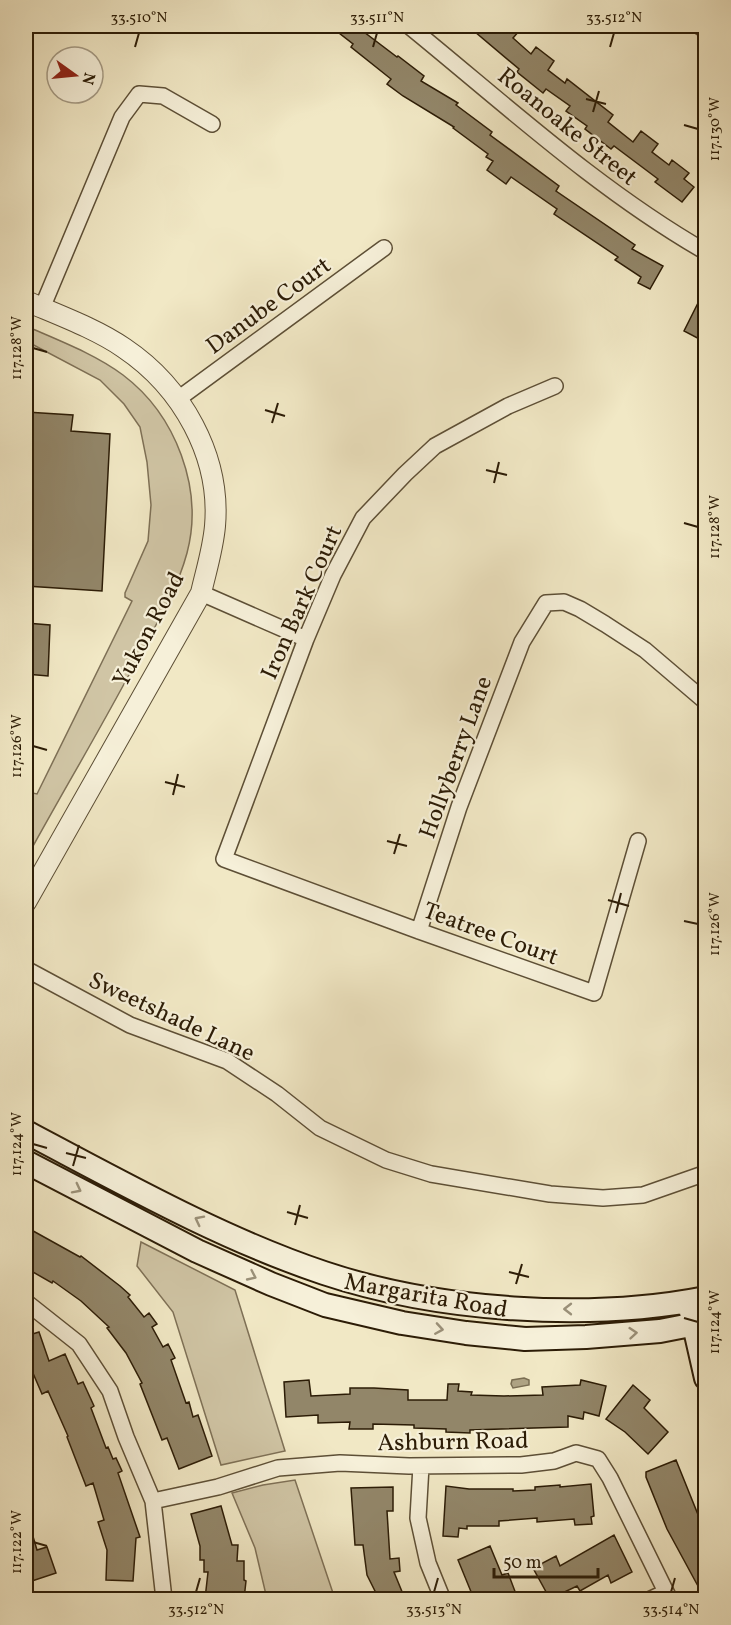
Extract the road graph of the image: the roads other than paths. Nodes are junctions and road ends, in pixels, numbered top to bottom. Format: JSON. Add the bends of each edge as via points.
{"nodes":[{"id":1,"x":409,"y":26,"type":"edge"},
{"id":2,"x":699,"y":26,"type":"edge"},
{"id":3,"x":705,"y":31,"type":"edge"},
{"id":4,"x":212,"y":124,"type":"dead end"},
{"id":5,"x":384,"y":248,"type":"dead end"},
{"id":6,"x":705,"y":252,"type":"edge"},
{"id":7,"x":34,"y":304,"type":"edge"},
{"id":8,"x":555,"y":386,"type":"dead end"},
{"id":9,"x":178,"y":399,"type":"junction"},
{"id":10,"x":201,"y":593,"type":"junction"},
{"id":11,"x":306,"y":639,"type":"junction"},
{"id":12,"x":705,"y":702,"type":"edge"},
{"id":13,"x":638,"y":841,"type":"dead end"},
{"id":14,"x":224,"y":859,"type":"joint"},
{"id":15,"x":26,"y":902,"type":"edge"},
{"id":16,"x":419,"y":931,"type":"junction"},
{"id":17,"x":26,"y":969,"type":"edge"},
{"id":18,"x":26,"y":1132,"type":"edge"},
{"id":19,"x":26,"y":1161,"type":"edge"},
{"id":20,"x":705,"y":1173,"type":"edge"},
{"id":21,"x":697,"y":1300,"type":"edge"},
{"id":22,"x":26,"y":1302,"type":"edge"},
{"id":23,"x":700,"y":1324,"type":"edge"},
{"id":24,"x":705,"y":1378,"type":"edge"},
{"id":25,"x":420,"y":1466,"type":"junction"},
{"id":26,"x":153,"y":1501,"type":"junction"},
{"id":27,"x":668,"y":1596,"type":"edge"},
{"id":28,"x":164,"y":1599,"type":"edge"},
{"id":29,"x":442,"y":1599,"type":"edge"},
{"id":30,"x":649,"y":1599,"type":"edge"}],
"edges":[{"from":1,"to":6,"type":"street","name":"Roanoake Street","via":[[615,194]]},
{"from":2,"to":3,"type":"street"},
{"from":4,"to":7,"type":"street","via":[[163,96],[139,94],[122,117]]},
{"from":5,"to":9,"type":"street","name":"Danube Court"},
{"from":7,"to":9,"type":"street","name":"Yukon Road","via":[[122,346],[161,378]]},
{"from":8,"to":11,"type":"street","name":"Iron Bark Court","via":[[508,406],[435,446],[405,474],[363,518]]},
{"from":9,"to":10,"type":"street","name":"Yukon Road","via":[[199,435],[214,493],[215,525]]},
{"from":10,"to":11,"type":"street"},
{"from":10,"to":15,"type":"street","name":"Yukon Road"},
{"from":11,"to":14,"type":"street","name":"Iron Bark Court"},
{"from":12,"to":16,"type":"street","name":"Hollyberry Lane","via":[[645,650],[605,624],[564,602],[546,603],[522,642],[459,807]]},
{"from":13,"to":16,"type":"street","name":"Teatree Court","via":[[594,993]]},
{"from":14,"to":16,"type":"street","name":"Teatree Court"},
{"from":17,"to":20,"type":"street","name":"Sweetshade Lane","via":[[130,1025],[227,1061],[320,1128],[386,1160],[431,1174],[550,1194],[603,1198],[643,1195]]},
{"from":21,"to":18,"type":"main road","name":"Margarita Road","one_way":true,"via":[[615,1309],[520,1309],[388,1291],[276,1256]]},
{"from":19,"to":23,"type":"main road","name":"Margarita Road","one_way":true,"via":[[197,1251],[325,1305],[402,1323],[525,1339],[660,1331]]},
{"from":21,"to":23,"type":"main road"},
{"from":22,"to":26,"type":"street","via":[[80,1344],[110,1391]]},
{"from":23,"to":24,"type":"main road"},
{"from":25,"to":26,"type":"street","name":"Ashburn Road","via":[[340,1463],[278,1468],[218,1487]]},
{"from":25,"to":27,"type":"street","name":"Ashburn Road","via":[[521,1465],[554,1461],[576,1453],[598,1459]]},
{"from":25,"to":29,"type":"street","via":[[418,1518],[428,1563]]},
{"from":26,"to":28,"type":"street"},
{"from":27,"to":30,"type":"street"}]}
